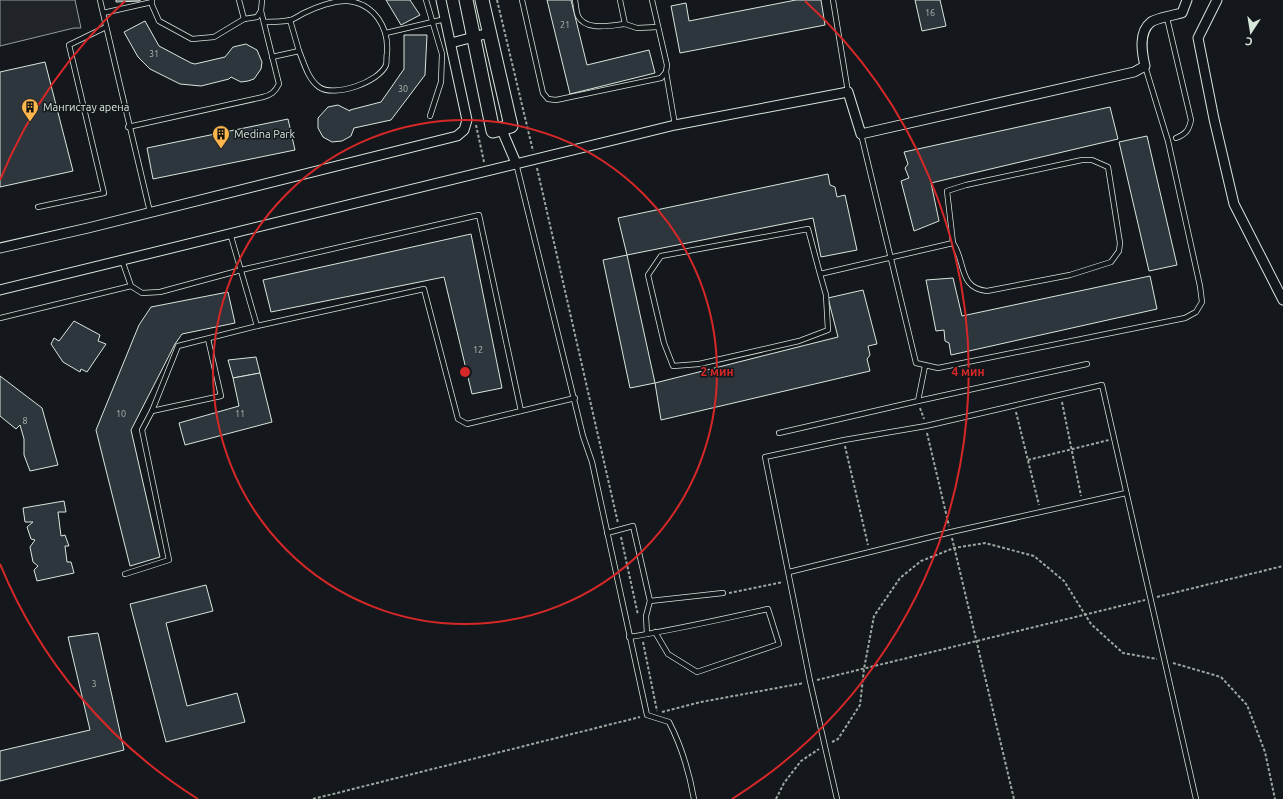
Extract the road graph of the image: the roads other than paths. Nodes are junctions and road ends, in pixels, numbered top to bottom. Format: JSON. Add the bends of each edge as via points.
{"nodes":[{"id":1,"x":100,"y":0,"type":"edge"},
{"id":2,"x":239,"y":0,"type":"edge"},
{"id":3,"x":262,"y":0,"type":"edge"},
{"id":4,"x":426,"y":0,"type":"edge"},
{"id":5,"x":441,"y":0,"type":"edge"},
{"id":6,"x":466,"y":0,"type":"edge"},
{"id":7,"x":482,"y":0,"type":"edge"},
{"id":8,"x":522,"y":0,"type":"edge"},
{"id":9,"x":575,"y":0,"type":"edge"},
{"id":10,"x":620,"y":0,"type":"edge"},
{"id":11,"x":653,"y":0,"type":"edge"},
{"id":12,"x":833,"y":0,"type":"edge"},
{"id":13,"x":1187,"y":0,"type":"edge"},
{"id":14,"x":1217,"y":0,"type":"edge"},
{"id":15,"x":152,"y":1,"type":"edge"},
{"id":16,"x":261,"y":11,"type":"junction"},
{"id":17,"x":103,"y":13,"type":"junction"},
{"id":18,"x":1168,"y":18,"type":"junction"},
{"id":19,"x":244,"y":19,"type":"junction"},
{"id":20,"x":445,"y":19,"type":"junction"},
{"id":21,"x":290,"y":20,"type":"junction"},
{"id":22,"x":264,"y":22,"type":"junction"},
{"id":23,"x":434,"y":22,"type":"junction"},
{"id":24,"x":625,"y":24,"type":"junction"},
{"id":25,"x":106,"y":27,"type":"junction"},
{"id":26,"x":658,"y":27,"type":"junction"},
{"id":27,"x":386,"y":33,"type":"junction"},
{"id":28,"x":489,"y":33,"type":"junction"},
{"id":29,"x":474,"y":37,"type":"junction"},
{"id":30,"x":451,"y":43,"type":"junction"},
{"id":31,"x":299,"y":51,"type":"junction"},
{"id":32,"x":272,"y":57,"type":"junction"},
{"id":33,"x":1145,"y":66,"type":"junction"},
{"id":34,"x":666,"y":72,"type":"junction"},
{"id":35,"x":848,"y":92,"type":"junction"},
{"id":36,"x":430,"y":116,"type":"dead end"},
{"id":37,"x":675,"y":124,"type":"junction"},
{"id":38,"x":128,"y":127,"type":"junction"},
{"id":39,"x":500,"y":128,"type":"junction"},
{"id":40,"x":861,"y":134,"type":"junction"},
{"id":41,"x":1176,"y":138,"type":"dead end"},
{"id":42,"x":516,"y":163,"type":"junction"},
{"id":43,"x":38,"y":207,"type":"dead end"},
{"id":44,"x":150,"y":212,"type":"junction"},
{"id":45,"x":230,"y":233,"type":"junction"},
{"id":46,"x":953,"y":243,"type":"junction"},
{"id":47,"x":0,"y":248,"type":"edge"},
{"id":48,"x":890,"y":259,"type":"junction"},
{"id":49,"x":122,"y":260,"type":"junction"},
{"id":50,"x":241,"y":270,"type":"junction"},
{"id":51,"x":820,"y":274,"type":"junction"},
{"id":52,"x":131,"y":286,"type":"junction"},
{"id":53,"x":0,"y":290,"type":"edge"},
{"id":54,"x":1283,"y":300,"type":"edge"},
{"id":55,"x":0,"y":318,"type":"edge"},
{"id":56,"x":257,"y":326,"type":"junction"},
{"id":57,"x":208,"y":339,"type":"junction"},
{"id":58,"x":1087,"y":364,"type":"dead end"},
{"id":59,"x":926,"y":366,"type":"junction"},
{"id":60,"x":575,"y":398,"type":"junction"},
{"id":61,"x":918,"y":401,"type":"junction"},
{"id":62,"x":152,"y":411,"type":"junction"},
{"id":63,"x":521,"y":411,"type":"junction"},
{"id":64,"x":778,"y":433,"type":"dead end"},
{"id":65,"x":1126,"y":493,"type":"junction"},
{"id":66,"x":607,"y":533,"type":"junction"},
{"id":67,"x":788,"y":572,"type":"junction"},
{"id":68,"x":125,"y":574,"type":"dead end"},
{"id":69,"x":723,"y":593,"type":"road end"},
{"id":70,"x":650,"y":601,"type":"junction"},
{"id":71,"x":655,"y":632,"type":"junction"},
{"id":72,"x":647,"y":634,"type":"junction"},
{"id":73,"x":629,"y":637,"type":"junction"},
{"id":74,"x":694,"y":799,"type":"edge"},
{"id":75,"x":837,"y":799,"type":"edge"},
{"id":76,"x":1196,"y":799,"type":"edge"}],
"edges":[{"from":1,"to":17,"type":"lane"},
{"from":2,"to":19,"type":"lane"},
{"from":3,"to":16,"type":"lane"},
{"from":4,"to":23,"type":"lane"},
{"from":5,"to":20,"type":"street"},
{"from":6,"to":29,"type":"street"},
{"from":7,"to":28,"type":"street"},
{"from":8,"to":34,"type":"lane","via":[[543,93],[548,99],[556,100],[661,78]]},
{"from":9,"to":24,"type":"lane","via":[[579,17],[587,24],[596,27]]},
{"from":10,"to":24,"type":"lane"},
{"from":11,"to":26,"type":"lane"},
{"from":12,"to":35,"type":"lane"},
{"from":13,"to":18,"type":"street","via":[[1182,13]]},
{"from":14,"to":54,"type":"street","via":[[1198,38],[1214,119],[1234,204]]},
{"from":15,"to":17,"type":"lane"},
{"from":15,"to":19,"type":"lane","via":[[159,21],[192,39],[214,36]]},
{"from":16,"to":19,"type":"lane","via":[[257,17]]},
{"from":16,"to":22,"type":"lane"},
{"from":17,"to":25,"type":"lane"},
{"from":18,"to":33,"type":"street","via":[[1152,22],[1144,32],[1141,51]]},
{"from":18,"to":41,"type":"lane","via":[[1191,120],[1189,129],[1184,135]]},
{"from":20,"to":23,"type":"lane"},
{"from":20,"to":30,"type":"street"},
{"from":21,"to":22,"type":"lane"},
{"from":21,"to":27,"type":"lane","via":[[330,4],[347,1],[366,6],[382,22]]},
{"from":21,"to":31,"type":"lane"},
{"from":22,"to":32,"type":"lane"},
{"from":23,"to":27,"type":"lane"},
{"from":23,"to":36,"type":"lane","via":[[442,54],[442,68],[441,82]]},
{"from":24,"to":26,"type":"lane","via":[[638,28]]},
{"from":25,"to":38,"type":"lane"},
{"from":25,"to":43,"type":"lane","via":[[69,45],[104,193]]},
{"from":26,"to":34,"type":"lane","via":[[667,65]]},
{"from":27,"to":31,"type":"lane","via":[[386,65],[373,79],[343,90],[326,91],[320,88],[306,70]]},
{"from":28,"to":29,"type":"street"},
{"from":28,"to":39,"type":"street","via":[[511,126]]},
{"from":29,"to":30,"type":"street"},
{"from":29,"to":39,"type":"street","via":[[493,131]]},
{"from":30,"to":44,"type":"street","via":[[467,120],[464,130],[457,136]]},
{"from":31,"to":32,"type":"lane"},
{"from":32,"to":38,"type":"lane","via":[[279,84],[269,95]]},
{"from":33,"to":40,"type":"street","via":[[1134,72]]},
{"from":33,"to":59,"type":"lane","via":[[1168,141],[1200,286],[1202,302],[1196,312],[1185,318],[938,368]]},
{"from":34,"to":37,"type":"lane"},
{"from":35,"to":37,"type":"street"},
{"from":35,"to":40,"type":"street"},
{"from":37,"to":42,"type":"street"},
{"from":38,"to":44,"type":"lane"},
{"from":39,"to":42,"type":"street"},
{"from":40,"to":48,"type":"lane"},
{"from":42,"to":45,"type":"street"},
{"from":42,"to":60,"type":"lane"},
{"from":44,"to":47,"type":"street"},
{"from":45,"to":49,"type":"street"},
{"from":45,"to":50,"type":"lane"},
{"from":46,"to":46,"type":"lane","via":[[958,250],[966,281],[977,290],[987,291],[1070,275],[1111,262],[1119,251],[1120,243],[1108,167],[1092,160],[1082,160],[947,191]]},
{"from":46,"to":48,"type":"lane"},
{"from":48,"to":51,"type":"lane"},
{"from":48,"to":59,"type":"lane","via":[[916,363]]},
{"from":49,"to":52,"type":"lane"},
{"from":49,"to":53,"type":"street"},
{"from":50,"to":52,"type":"lane","via":[[160,292],[142,293]]},
{"from":50,"to":56,"type":"lane"},
{"from":50,"to":63,"type":"lane","via":[[479,215]]},
{"from":51,"to":51,"type":"lane","via":[[808,229],[661,256],[648,275],[664,343],[673,366],[699,364],[799,341],[828,330],[826,295]]},
{"from":52,"to":55,"type":"lane"},
{"from":56,"to":57,"type":"lane"},
{"from":56,"to":63,"type":"lane","via":[[424,289],[458,419],[467,424]]},
{"from":57,"to":62,"type":"lane","via":[[178,346]]},
{"from":57,"to":62,"type":"lane","via":[[221,396]]},
{"from":58,"to":61,"type":"lane"},
{"from":59,"to":61,"type":"lane"},
{"from":60,"to":63,"type":"lane"},
{"from":60,"to":66,"type":"lane"},
{"from":61,"to":64,"type":"lane"},
{"from":62,"to":68,"type":"lane","via":[[142,430],[169,560]]},
{"from":65,"to":67,"type":"lane"},
{"from":65,"to":67,"type":"lane","via":[[1102,385],[926,426],[765,457]]},
{"from":65,"to":76,"type":"lane"},
{"from":66,"to":70,"type":"lane","via":[[633,526]]},
{"from":66,"to":73,"type":"lane"},
{"from":67,"to":75,"type":"lane"},
{"from":69,"to":70,"type":"lane"},
{"from":70,"to":72,"type":"lane","via":[[646,616]]},
{"from":71,"to":71,"type":"lane","via":[[768,610],[779,644],[697,672],[668,654]]},
{"from":71,"to":72,"type":"lane"},
{"from":72,"to":73,"type":"lane"},
{"from":73,"to":74,"type":"lane","via":[[647,715],[669,722],[688,767]]}]}
